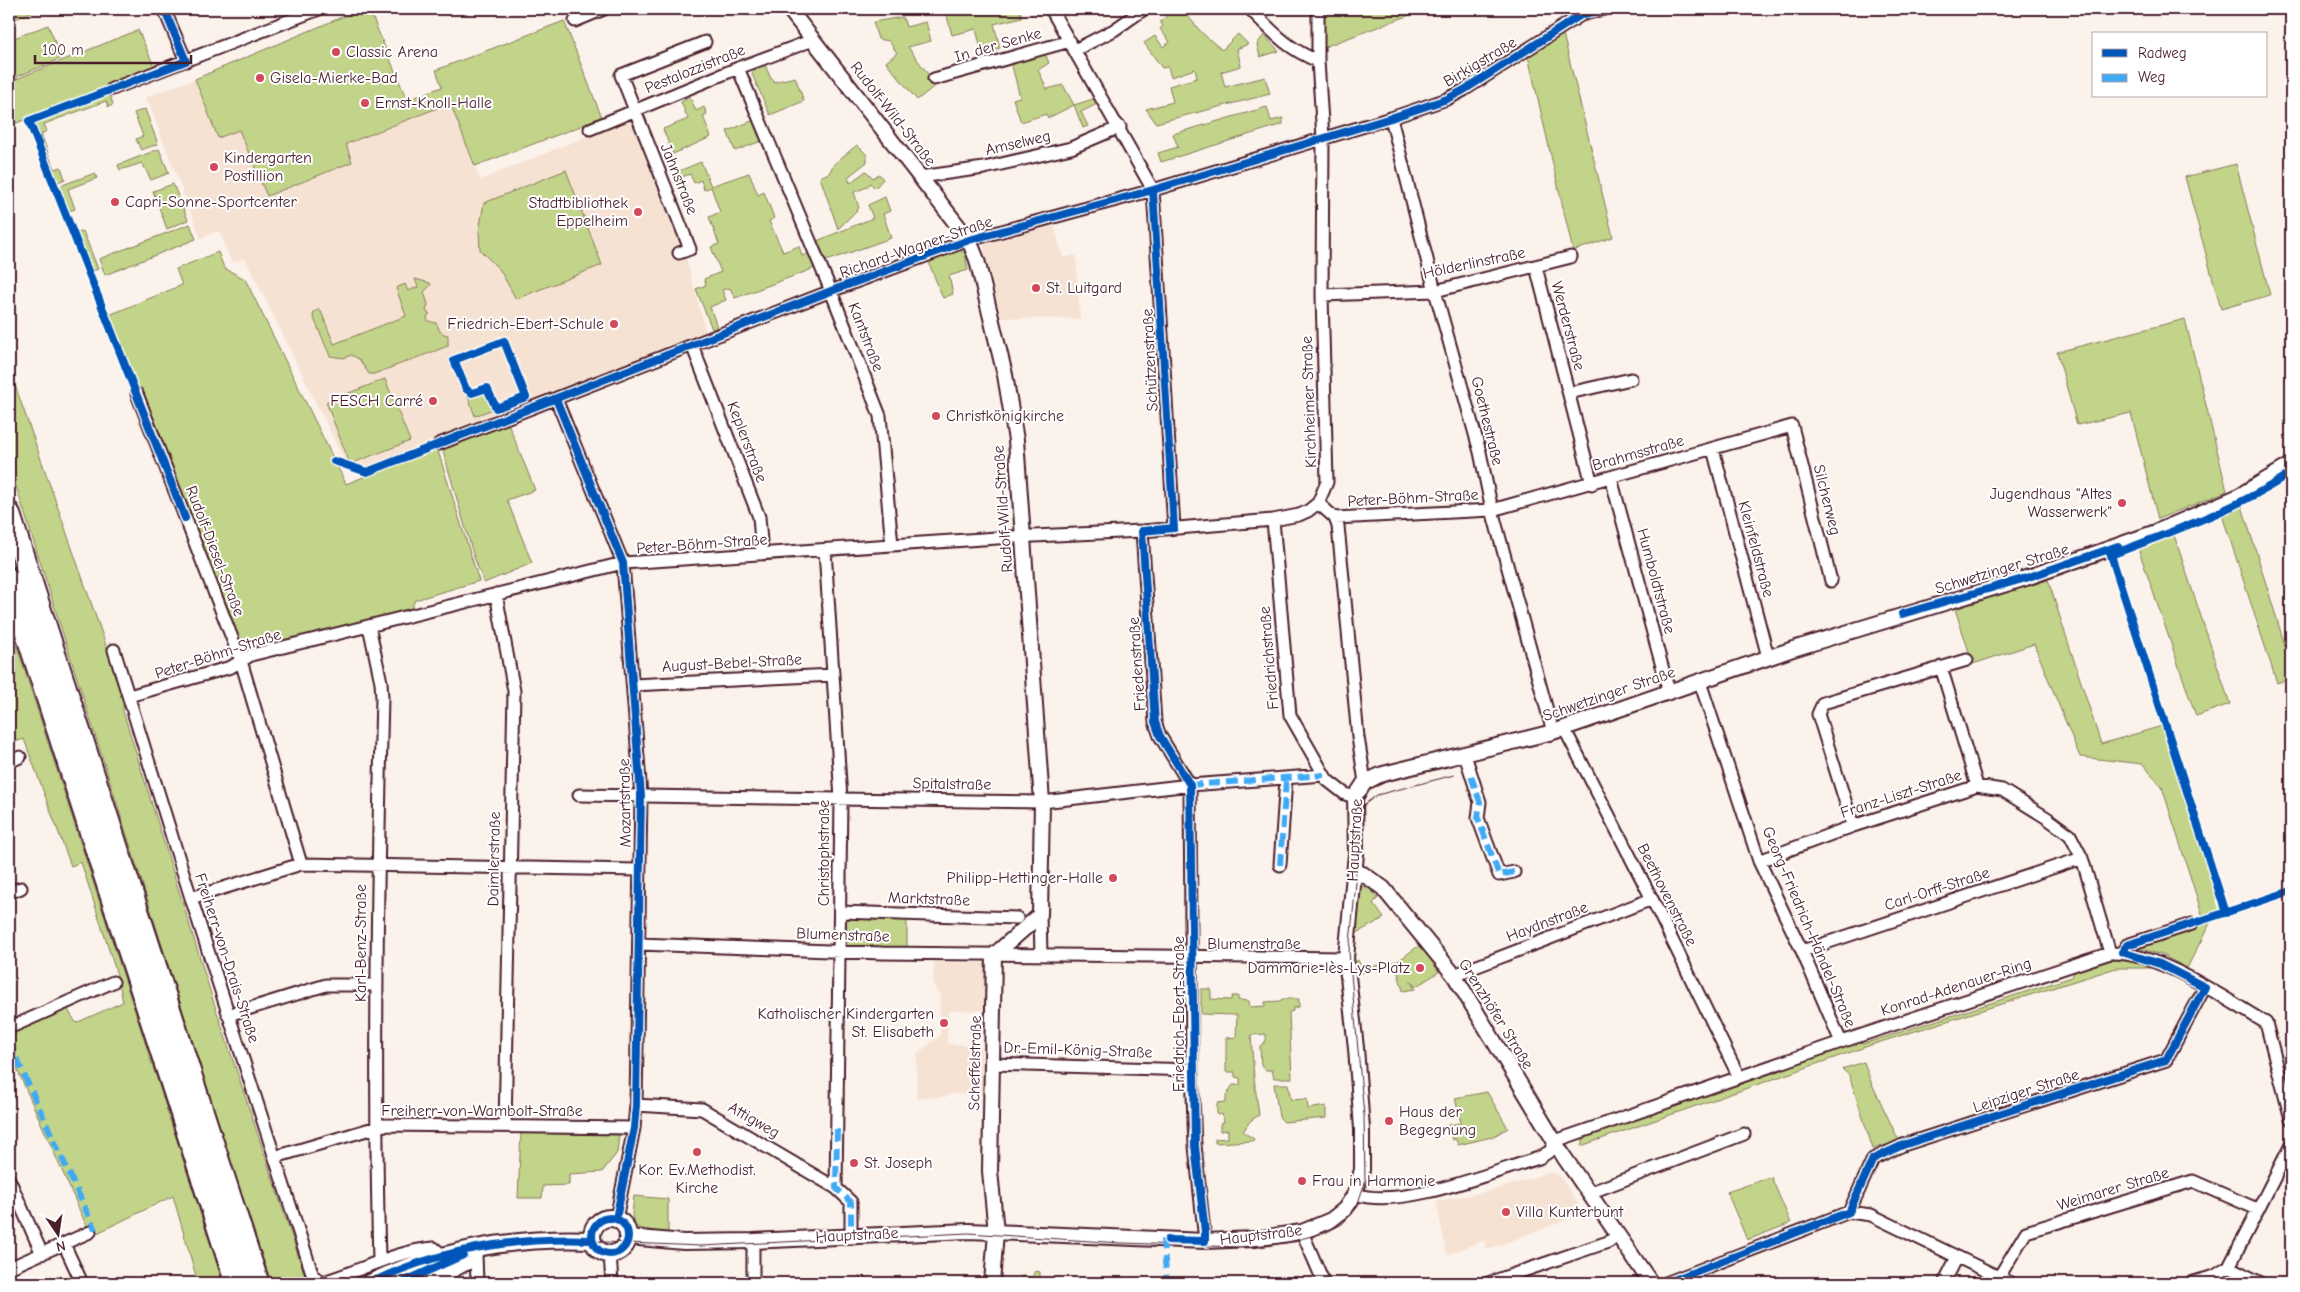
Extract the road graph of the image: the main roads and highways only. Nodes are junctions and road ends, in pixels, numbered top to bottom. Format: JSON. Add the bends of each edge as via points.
{"nodes":[{"id":1,"x":9,"y":513,"type":"edge"},
{"id":2,"x":9,"y":579,"type":"edge"},
{"id":3,"x":592,"y":1240,"type":"junction"},
{"id":4,"x":476,"y":1255,"type":"junction"},
{"id":5,"x":236,"y":1283,"type":"edge"},
{"id":6,"x":258,"y":1283,"type":"edge"},
{"id":7,"x":370,"y":1283,"type":"edge"},
{"id":8,"x":401,"y":1283,"type":"edge"}],
"edges":[{"from":1,"to":6,"type":"highway"},
{"from":2,"to":5,"type":"highway"},
{"from":3,"to":3,"type":"main road","via":[[592,1230],[606,1218],[616,1219],[625,1226],[628,1237],[622,1249],[610,1254],[596,1248]]},
{"from":3,"to":4,"type":"main road","via":[[522,1241]]},
{"from":4,"to":7,"type":"main road","via":[[441,1254]]},
{"from":4,"to":8,"type":"main road"}]}
